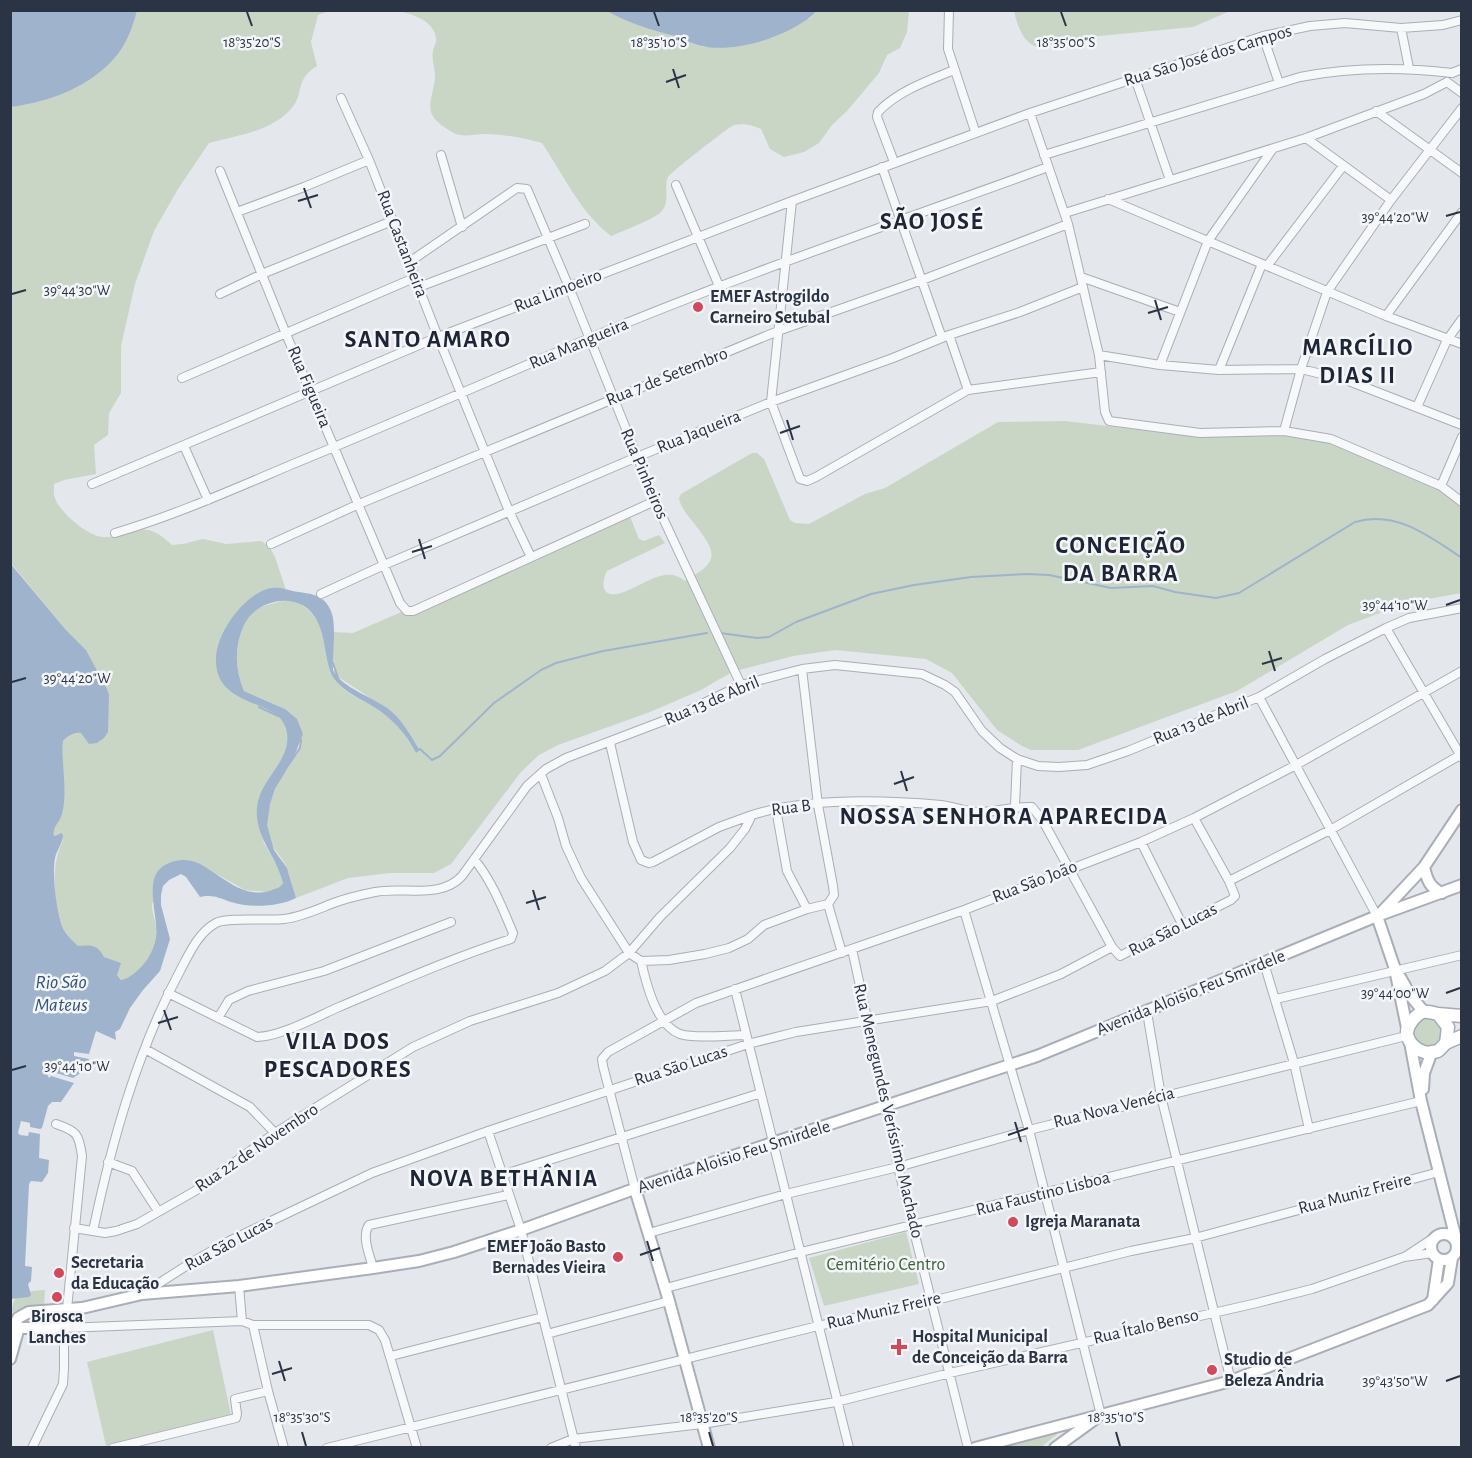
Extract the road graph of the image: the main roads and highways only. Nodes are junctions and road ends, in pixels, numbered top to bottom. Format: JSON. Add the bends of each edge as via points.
{"nodes":[{"id":1,"x":1438,"y":1014,"type":"junction"},
{"id":2,"x":1461,"y":1016,"type":"edge"},
{"id":3,"x":1461,"y":1036,"type":"edge"},
{"id":4,"x":1446,"y":1043,"type":"junction"}],
"edges":[{"from":1,"to":2,"type":"main road"},
{"from":1,"to":4,"type":"main road","via":[[1448,1027]]},
{"from":1,"to":4,"type":"main road","via":[[1424,1012],[1415,1018],[1408,1035],[1419,1051],[1431,1054]]},
{"from":3,"to":4,"type":"main road"}]}
